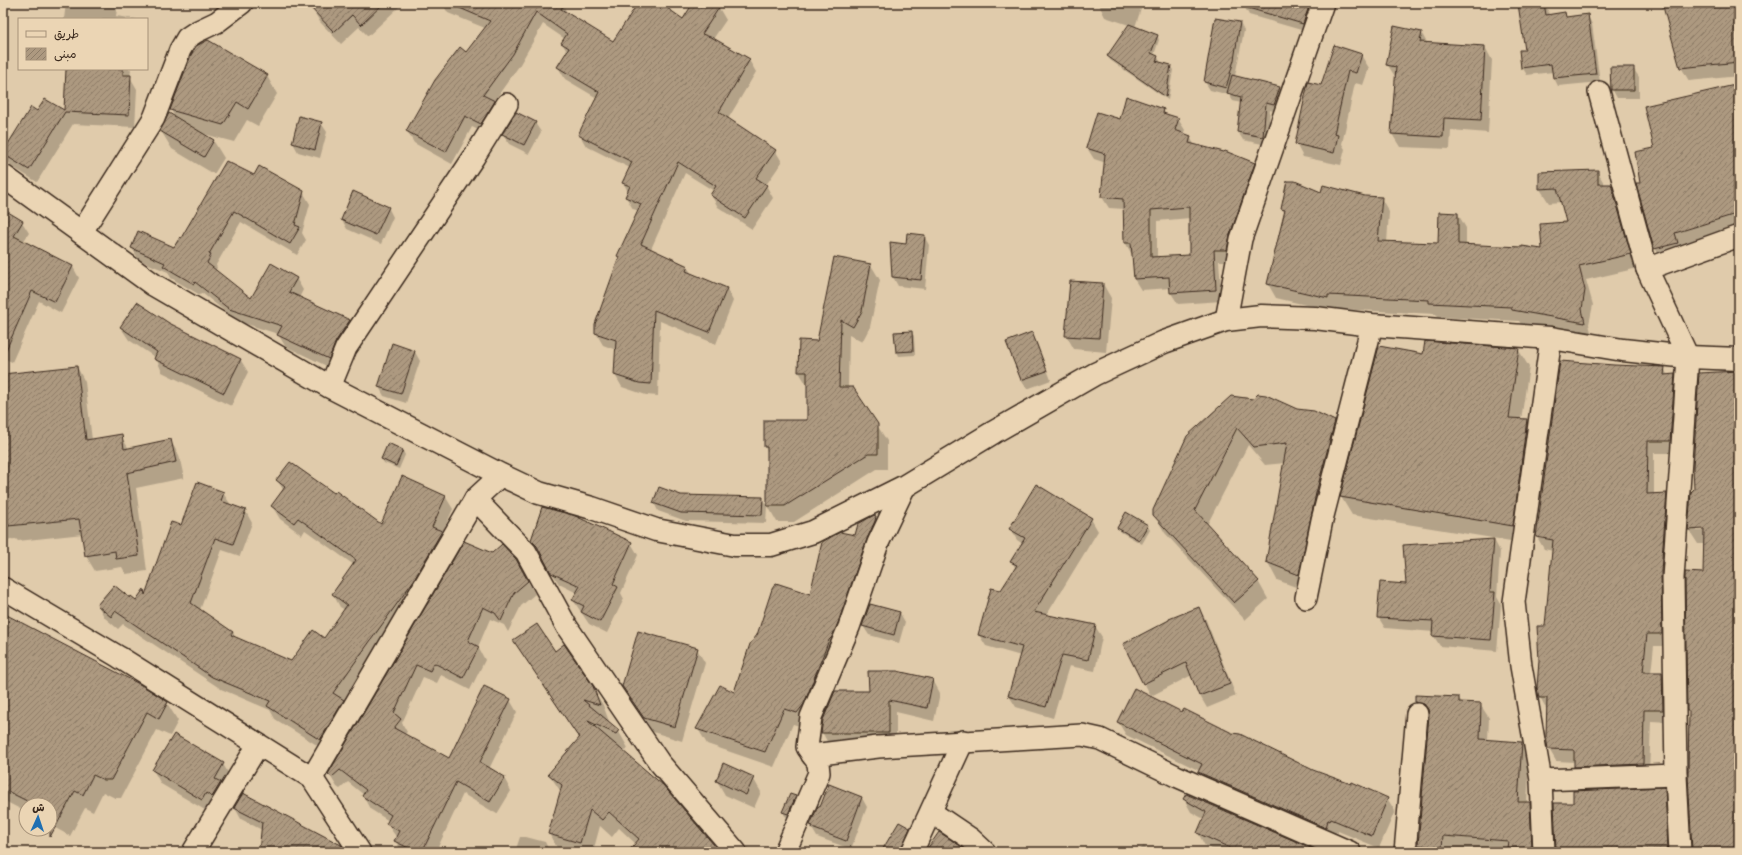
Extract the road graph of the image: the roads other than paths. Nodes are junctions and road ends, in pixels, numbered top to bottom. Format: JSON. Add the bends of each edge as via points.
{"nodes":[{"id":1,"x":242,"y":3,"type":"edge"},
{"id":2,"x":1324,"y":3,"type":"edge"},
{"id":3,"x":1600,"y":92,"type":"dead end"},
{"id":4,"x":507,"y":104,"type":"dead end"},
{"id":5,"x":3,"y":176,"type":"edge"},
{"id":6,"x":81,"y":233,"type":"junction"},
{"id":7,"x":1739,"y":236,"type":"edge"},
{"id":8,"x":1647,"y":269,"type":"junction"},
{"id":9,"x":1226,"y":320,"type":"junction"},
{"id":10,"x":1372,"y":325,"type":"junction"},
{"id":11,"x":1551,"y":338,"type":"junction"},
{"id":12,"x":1688,"y":358,"type":"junction"},
{"id":13,"x":1739,"y":359,"type":"edge"},
{"id":14,"x":330,"y":387,"type":"junction"},
{"id":15,"x":501,"y":475,"type":"junction"},
{"id":16,"x":905,"y":486,"type":"junction"},
{"id":17,"x":475,"y":499,"type":"junction"},
{"id":18,"x":3,"y":588,"type":"edge"},
{"id":19,"x":1306,"y":598,"type":"dead end"},
{"id":20,"x":1418,"y":714,"type":"dead end"},
{"id":21,"x":963,"y":741,"type":"junction"},
{"id":22,"x":258,"y":745,"type":"junction"},
{"id":23,"x":812,"y":755,"type":"junction"},
{"id":24,"x":1676,"y":775,"type":"junction"},
{"id":25,"x":312,"y":778,"type":"junction"},
{"id":26,"x":1540,"y":780,"type":"junction"},
{"id":27,"x":931,"y":812,"type":"junction"},
{"id":28,"x":193,"y":852,"type":"edge"},
{"id":29,"x":360,"y":852,"type":"edge"},
{"id":30,"x":736,"y":852,"type":"edge"},
{"id":31,"x":785,"y":852,"type":"edge"},
{"id":32,"x":912,"y":852,"type":"edge"},
{"id":33,"x":985,"y":852,"type":"edge"},
{"id":34,"x":1350,"y":852,"type":"edge"},
{"id":35,"x":1405,"y":852,"type":"edge"},
{"id":36,"x":1544,"y":852,"type":"edge"},
{"id":37,"x":1680,"y":852,"type":"edge"}],
"edges":[{"from":1,"to":6,"type":"street","via":[[217,22],[187,38],[154,118]]},
{"from":2,"to":9,"type":"street","via":[[1241,239]]},
{"from":3,"to":8,"type":"street"},
{"from":4,"to":14,"type":"street","via":[[346,348]]},
{"from":5,"to":6,"type":"main road"},
{"from":6,"to":14,"type":"main road","via":[[154,285]]},
{"from":7,"to":8,"type":"street"},
{"from":8,"to":12,"type":"street"},
{"from":9,"to":10,"type":"main road","via":[[1261,316],[1315,318]]},
{"from":9,"to":16,"type":"main road","via":[[1164,342],[1095,374]]},
{"from":10,"to":11,"type":"main road"},
{"from":10,"to":19,"type":"street","via":[[1322,520]]},
{"from":11,"to":12,"type":"main road"},
{"from":11,"to":26,"type":"street","via":[[1514,602],[1521,666]]},
{"from":12,"to":13,"type":"main road"},
{"from":12,"to":24,"type":"street","via":[[1673,578]]},
{"from":14,"to":15,"type":"main road"},
{"from":15,"to":16,"type":"main road","via":[[539,493],[656,530],[735,545],[771,545],[813,532]]},
{"from":15,"to":17,"type":"street"},
{"from":16,"to":23,"type":"street","via":[[878,543],[849,627],[811,717],[807,744]]},
{"from":17,"to":25,"type":"street"},
{"from":17,"to":30,"type":"street","via":[[526,552],[567,627],[659,762]]},
{"from":18,"to":22,"type":"street"},
{"from":20,"to":35,"type":"street"},
{"from":21,"to":23,"type":"street"},
{"from":21,"to":27,"type":"street"},
{"from":21,"to":34,"type":"street","via":[[1063,735],[1082,735],[1100,739],[1176,776]]},
{"from":22,"to":25,"type":"street"},
{"from":22,"to":28,"type":"street"},
{"from":23,"to":31,"type":"street","via":[[818,763],[819,773]]},
{"from":24,"to":26,"type":"street"},
{"from":24,"to":37,"type":"street"},
{"from":25,"to":29,"type":"street"},
{"from":26,"to":36,"type":"street"},
{"from":27,"to":32,"type":"street"},
{"from":27,"to":33,"type":"street","via":[[971,839]]}]}
